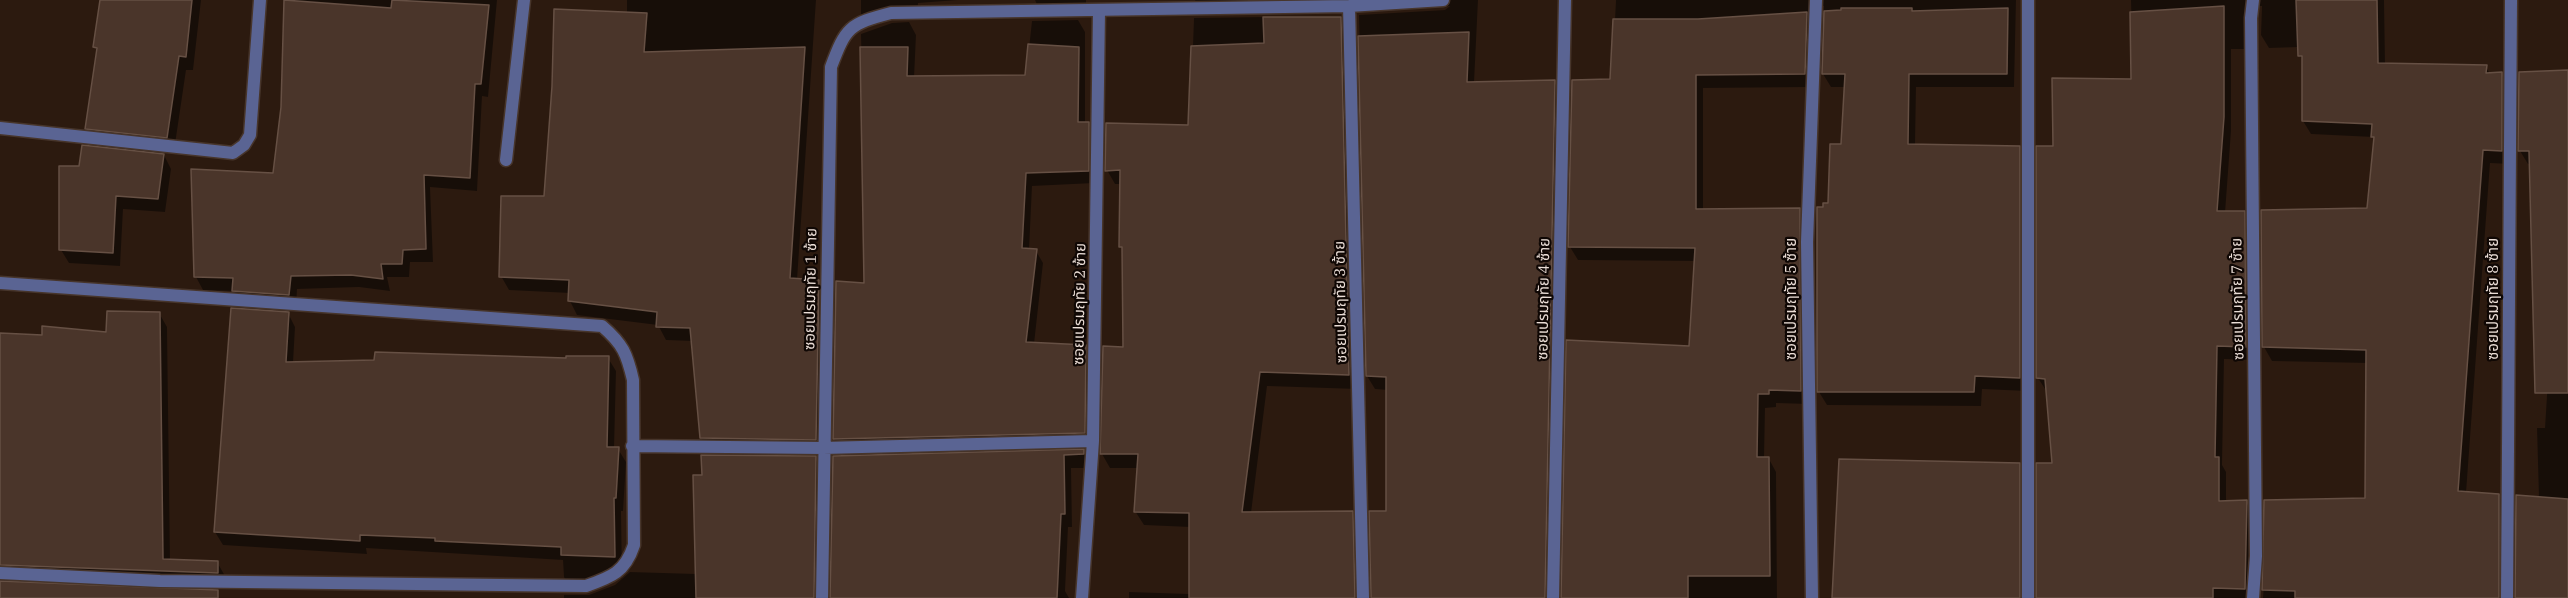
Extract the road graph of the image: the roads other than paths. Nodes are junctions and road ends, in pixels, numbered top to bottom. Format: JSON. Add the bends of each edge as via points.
{"nodes":[{"id":1,"x":260,"y":0,"type":"edge"},
{"id":2,"x":524,"y":0,"type":"edge"},
{"id":3,"x":1443,"y":0,"type":"edge"},
{"id":4,"x":1565,"y":0,"type":"edge"},
{"id":5,"x":1816,"y":0,"type":"edge"},
{"id":6,"x":2028,"y":0,"type":"edge"},
{"id":7,"x":2253,"y":0,"type":"edge"},
{"id":8,"x":2511,"y":0,"type":"edge"},
{"id":9,"x":1349,"y":6,"type":"junction"},
{"id":10,"x":1099,"y":11,"type":"junction"},
{"id":11,"x":0,"y":128,"type":"edge"},
{"id":12,"x":506,"y":160,"type":"dead end"},
{"id":13,"x":0,"y":283,"type":"edge"},
{"id":14,"x":1093,"y":441,"type":"junction"},
{"id":15,"x":632,"y":446,"type":"junction"},
{"id":16,"x":823,"y":448,"type":"junction"},
{"id":17,"x":0,"y":573,"type":"edge"},
{"id":18,"x":822,"y":598,"type":"edge"},
{"id":19,"x":1082,"y":598,"type":"edge"},
{"id":20,"x":1363,"y":598,"type":"edge"},
{"id":21,"x":1552,"y":598,"type":"edge"},
{"id":22,"x":1812,"y":598,"type":"edge"},
{"id":23,"x":2028,"y":598,"type":"edge"},
{"id":24,"x":2253,"y":598,"type":"edge"},
{"id":25,"x":2507,"y":598,"type":"edge"}],
"edges":[{"from":1,"to":11,"type":"street","via":[[250,135],[233,153]]},
{"from":2,"to":12,"type":"street"},
{"from":3,"to":9,"type":"street","name":"ซอยเปรมฤทัย 1 ซ้าย"},
{"from":4,"to":21,"type":"street","name":"ซอยเปรมฤทัย 4 ซ้าย"},
{"from":5,"to":22,"type":"street","name":"ซอยเปรมฤทัย 5 ซ้าย","via":[[1807,242]]},
{"from":6,"to":23,"type":"street"},
{"from":7,"to":24,"type":"street","name":"ซอยเปรมฤทัย 7 ซ้าย"},
{"from":8,"to":25,"type":"street","name":"ซอยเปรมฤทัย 8 ซ้าย"},
{"from":9,"to":10,"type":"street","name":"ซอยเปรมฤทัย 1 ซ้าย"},
{"from":9,"to":20,"type":"street","name":"ซอยเปรมฤทัย 3 ซ้าย"},
{"from":10,"to":14,"type":"street","name":"ซอยเปรมฤทัย 2 ซ้าย"},
{"from":10,"to":16,"type":"street","name":"ซอยเปรมฤทัย 1 ซ้าย","via":[[891,13],[859,21],[841,40],[831,67]]},
{"from":13,"to":15,"type":"street","via":[[602,326],[617,339],[627,356],[633,380]]},
{"from":14,"to":16,"type":"street"},
{"from":14,"to":19,"type":"street","name":"ซอยเปรมฤทัย 2 ซ้าย"},
{"from":15,"to":16,"type":"street"},
{"from":15,"to":17,"type":"street","via":[[632,553],[629,562],[611,577],[586,586],[160,581]]},
{"from":16,"to":18,"type":"street","name":"ซอยเปรมฤทัย 1 ซ้าย"}]}
